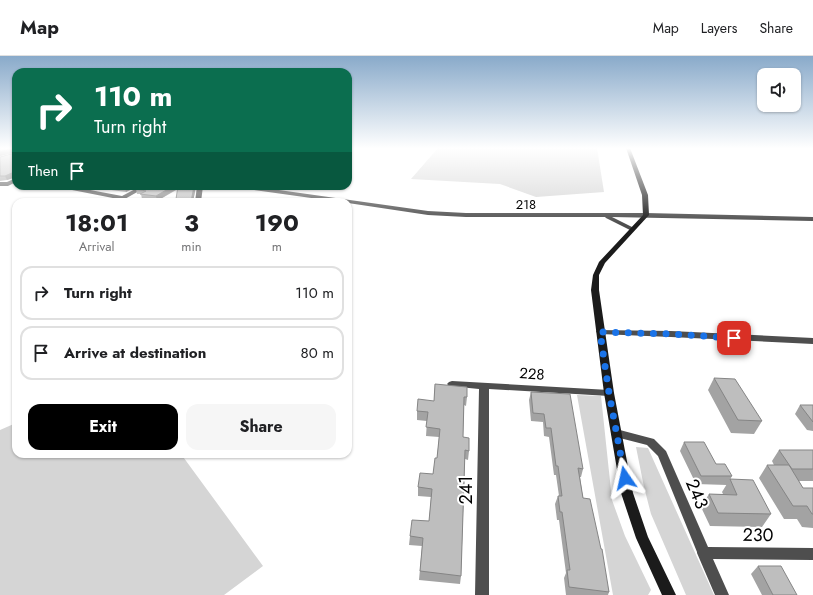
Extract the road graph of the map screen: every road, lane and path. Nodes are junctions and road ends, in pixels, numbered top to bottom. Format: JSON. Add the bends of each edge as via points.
{"nodes":[{"id":1,"x":637,"y":173,"type":"edge"},
{"id":2,"x":12,"y":182,"type":"edge"},
{"id":3,"x":0,"y":184,"type":"edge"},
{"id":4,"x":83,"y":190,"type":"edge"},
{"id":5,"x":139,"y":190,"type":"edge"},
{"id":6,"x":268,"y":190,"type":"edge"},
{"id":7,"x":116,"y":198,"type":"edge"},
{"id":8,"x":127,"y":198,"type":"edge"},
{"id":9,"x":324,"y":198,"type":"edge"},
{"id":10,"x":352,"y":202,"type":"edge"},
{"id":11,"x":606,"y":215,"type":"junction"},
{"id":12,"x":646,"y":215,"type":"junction"},
{"id":13,"x":813,"y":219,"type":"edge"},
{"id":14,"x":632,"y":229,"type":"junction"},
{"id":15,"x":600,"y":332,"type":"junction"},
{"id":16,"x":813,"y":341,"type":"edge"},
{"id":17,"x":452,"y":384,"type":"edge"},
{"id":18,"x":484,"y":385,"type":"junction"},
{"id":19,"x":609,"y":393,"type":"junction"},
{"id":20,"x":616,"y":433,"type":"junction"},
{"id":21,"x":703,"y":553,"type":"junction"},
{"id":22,"x":813,"y":554,"type":"edge"},
{"id":23,"x":666,"y":593,"type":"edge"},
{"id":24,"x":482,"y":595,"type":"edge"},
{"id":25,"x":722,"y":595,"type":"edge"}],
"edges":[{"from":1,"to":12,"type":"main road","via":[[645,195]]},
{"from":2,"to":3,"type":"street"},
{"from":4,"to":7,"type":"street"},
{"from":5,"to":8,"type":"street"},
{"from":6,"to":9,"type":"street","name":"218"},
{"from":10,"to":11,"type":"street","name":"218","via":[[466,216]]},
{"from":11,"to":12,"type":"street","name":"218"},
{"from":11,"to":14,"type":"street"},
{"from":12,"to":13,"type":"street","name":"218"},
{"from":12,"to":14,"type":"main road"},
{"from":14,"to":15,"type":"main road","via":[[602,262],[596,275],[595,290]]},
{"from":15,"to":16,"type":"street"},
{"from":15,"to":19,"type":"main road"},
{"from":17,"to":18,"type":"street","name":"228"},
{"from":18,"to":19,"type":"street","name":"228"},
{"from":18,"to":24,"type":"street","name":"241"},
{"from":19,"to":20,"type":"main road"},
{"from":20,"to":21,"type":"street","name":"243","via":[[650,442],[662,454]]},
{"from":20,"to":23,"type":"main road","via":[[627,493],[642,538]]},
{"from":21,"to":22,"type":"street","name":"230"},
{"from":21,"to":25,"type":"street","name":"243"}]}
